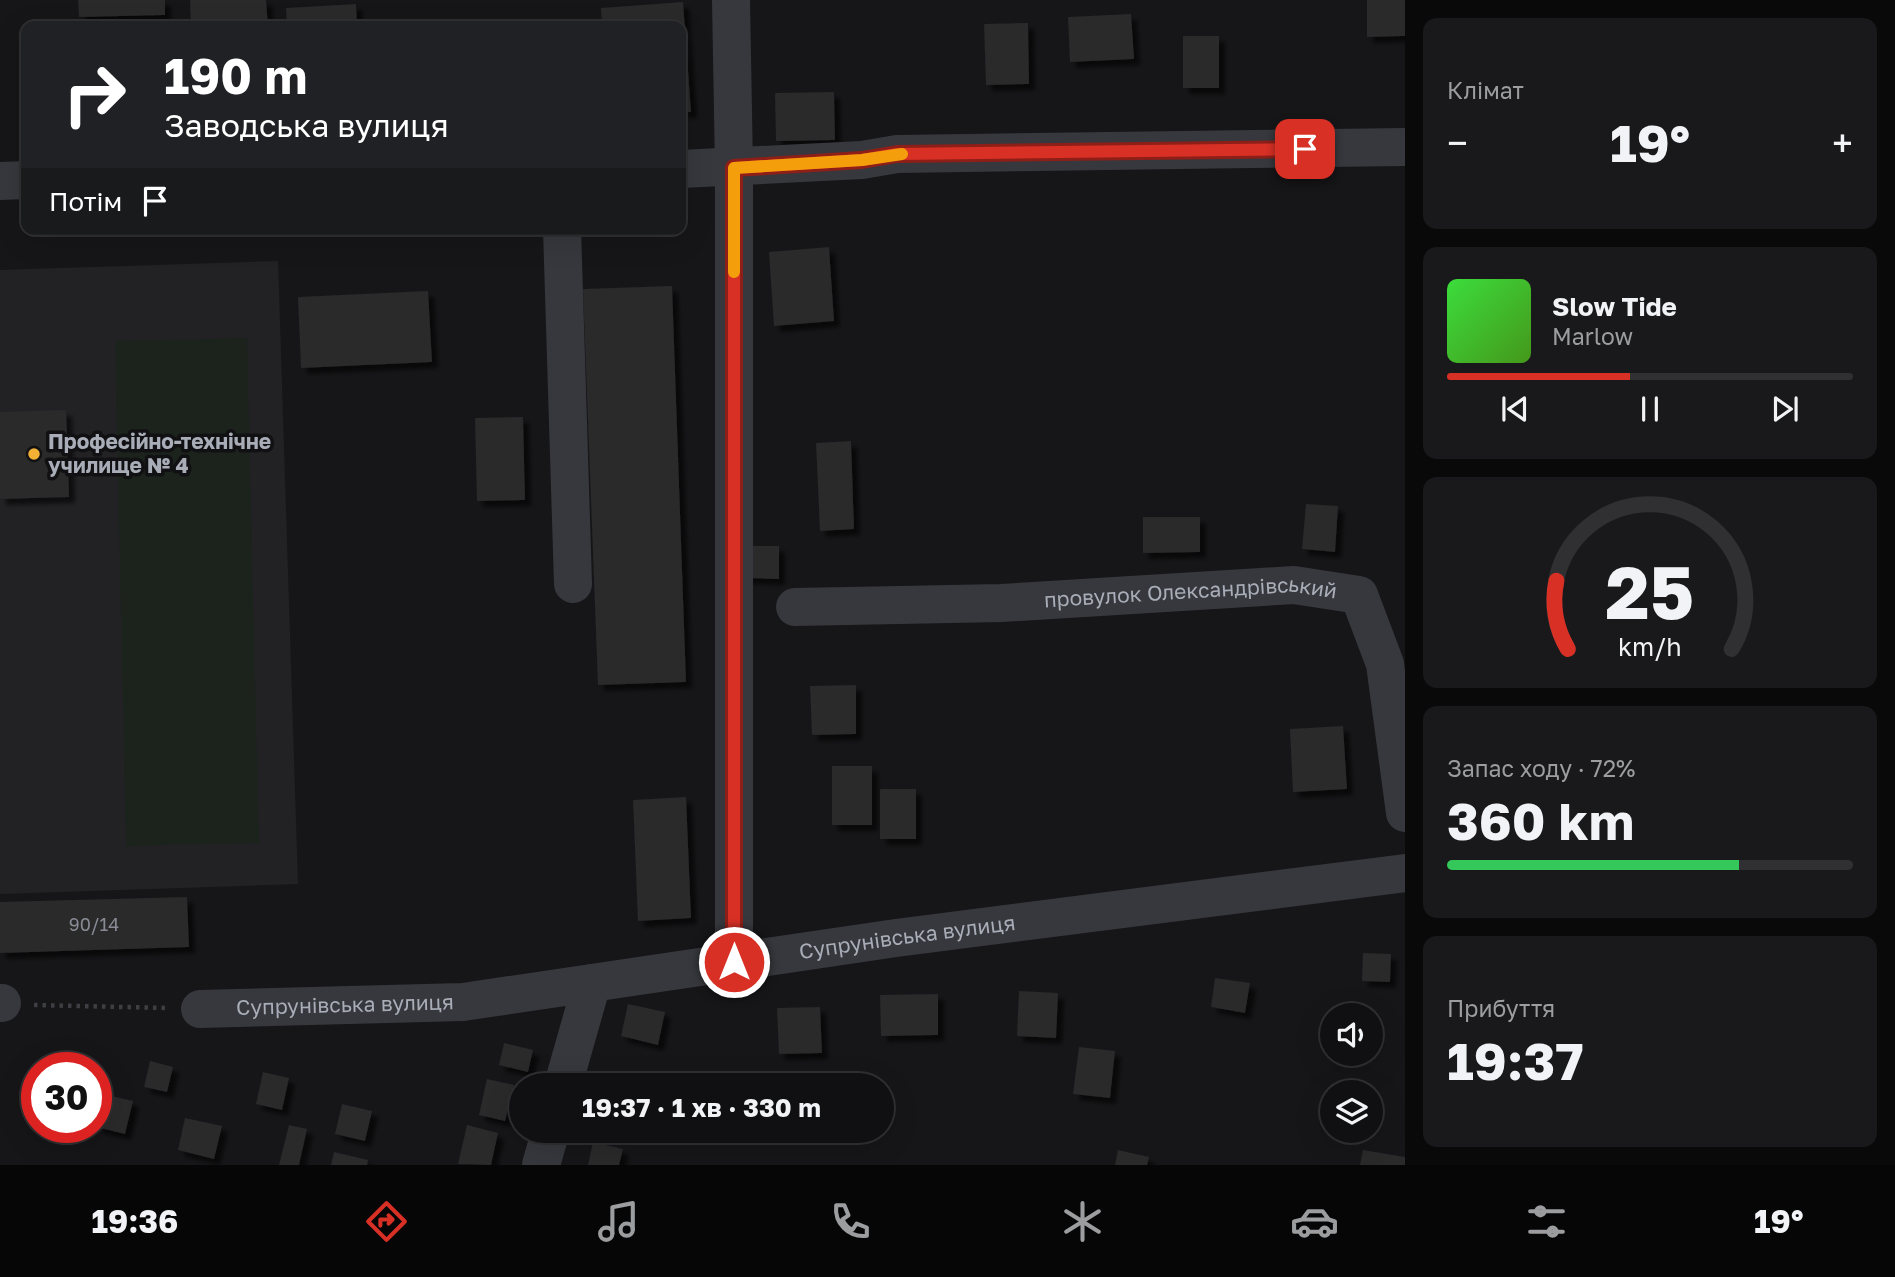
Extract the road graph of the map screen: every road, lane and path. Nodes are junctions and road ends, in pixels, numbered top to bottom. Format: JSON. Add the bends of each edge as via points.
{"nodes":[{"id":1,"x":731,"y":0,"type":"edge"},
{"id":2,"x":1405,"y":147,"type":"edge"},
{"id":3,"x":734,"y":168,"type":"junction"},
{"id":4,"x":686,"y":169,"type":"edge"},
{"id":5,"x":21,"y":180,"type":"edge"},
{"id":6,"x":0,"y":181,"type":"edge"},
{"id":7,"x":562,"y":235,"type":"edge"},
{"id":8,"x":573,"y":584,"type":"dead end"},
{"id":9,"x":795,"y":607,"type":"dead end"},
{"id":10,"x":1405,"y":813,"type":"edge"},
{"id":11,"x":1405,"y":873,"type":"edge"},
{"id":12,"x":734,"y":962,"type":"junction"},
{"id":13,"x":592,"y":984,"type":"junction"},
{"id":14,"x":1,"y":1003,"type":"edge"},
{"id":15,"x":200,"y":1009,"type":"joint"},
{"id":16,"x":566,"y":1073,"type":"edge"},
{"id":17,"x":547,"y":1143,"type":"edge"},
{"id":18,"x":541,"y":1165,"type":"edge"}],
"edges":[{"from":1,"to":3,"type":"street"},
{"from":2,"to":3,"type":"street","via":[[897,154]]},
{"from":3,"to":4,"type":"street"},
{"from":3,"to":12,"type":"street"},
{"from":5,"to":6,"type":"street"},
{"from":7,"to":8,"type":"street"},
{"from":9,"to":10,"type":"street","name":"провулок Олександрівський","via":[[1002,603],[1294,585],[1359,595],[1385,664]]},
{"from":11,"to":12,"type":"street","name":"Супрунівська вулиця"},
{"from":12,"to":13,"type":"street","name":"Супрунівська вулиця"},
{"from":13,"to":15,"type":"street","name":"Супрунівська вулиця","via":[[463,1002]]},
{"from":13,"to":16,"type":"street"},
{"from":14,"to":15,"type":"path"},
{"from":17,"to":18,"type":"street"}]}
